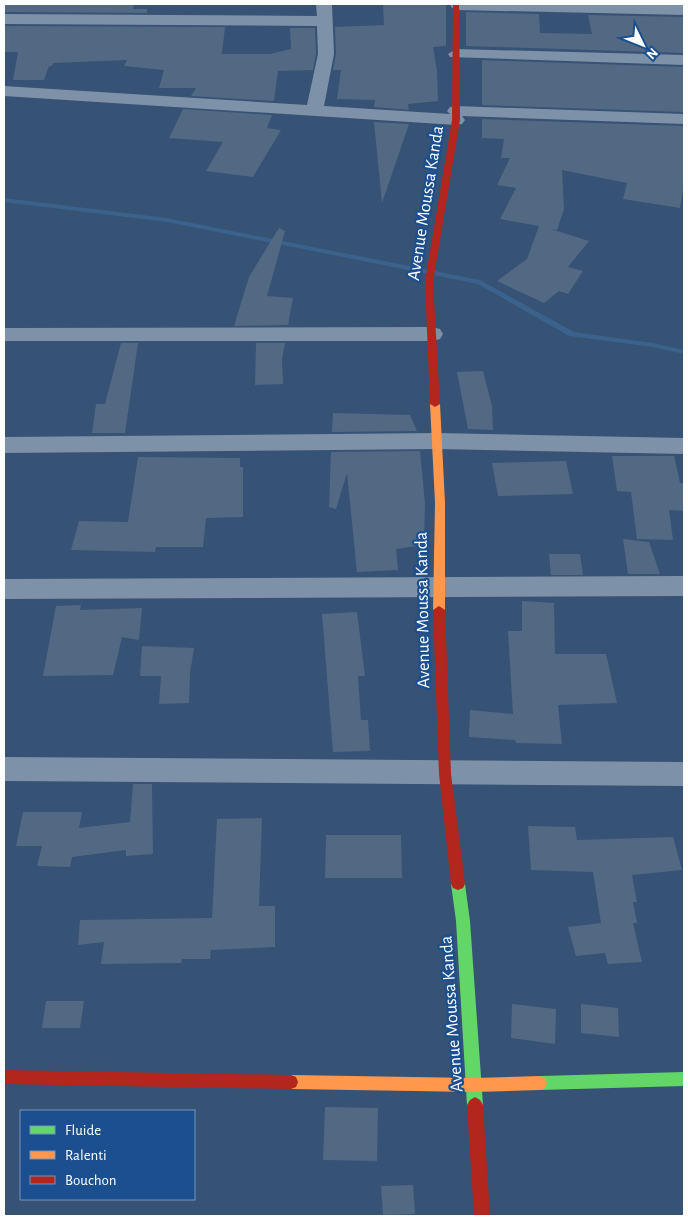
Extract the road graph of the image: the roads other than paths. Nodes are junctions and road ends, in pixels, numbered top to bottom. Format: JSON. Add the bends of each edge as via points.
{"nodes":[{"id":1,"x":324,"y":4,"type":"edge"},
{"id":2,"x":457,"y":5,"type":"edge"},
{"id":3,"x":684,"y":10,"type":"edge"},
{"id":4,"x":4,"y":19,"type":"edge"},
{"id":5,"x":324,"y":21,"type":"junction"},
{"id":6,"x":456,"y":54,"type":"junction"},
{"id":7,"x":684,"y":60,"type":"edge"},
{"id":8,"x":4,"y":91,"type":"edge"},
{"id":9,"x":315,"y":110,"type":"junction"},
{"id":10,"x":456,"y":115,"type":"junction"},
{"id":11,"x":684,"y":119,"type":"edge"},
{"id":12,"x":432,"y":334,"type":"junction"},
{"id":13,"x":4,"y":335,"type":"edge"},
{"id":14,"x":437,"y":441,"type":"junction"},
{"id":15,"x":4,"y":445,"type":"edge"},
{"id":16,"x":684,"y":446,"type":"edge"},
{"id":17,"x":438,"y":586,"type":"junction"},
{"id":18,"x":684,"y":586,"type":"edge"},
{"id":19,"x":4,"y":589,"type":"edge"},
{"id":20,"x":4,"y":769,"type":"edge"},
{"id":21,"x":444,"y":774,"type":"junction"},
{"id":22,"x":684,"y":774,"type":"edge"},
{"id":23,"x":4,"y":1077,"type":"edge"},
{"id":24,"x":684,"y":1079,"type":"edge"},
{"id":25,"x":474,"y":1085,"type":"junction"},
{"id":26,"x":482,"y":1216,"type":"edge"}],
"edges":[{"from":1,"to":5,"type":"street"},
{"from":2,"to":3,"type":"street"},
{"from":2,"to":6,"type":"street","name":"Avenue Moussa Kanda"},
{"from":4,"to":5,"type":"street"},
{"from":5,"to":9,"type":"street","via":[[326,54]]},
{"from":6,"to":7,"type":"street"},
{"from":6,"to":10,"type":"street","name":"Avenue Moussa Kanda"},
{"from":8,"to":9,"type":"street"},
{"from":9,"to":10,"type":"street"},
{"from":10,"to":11,"type":"street"},
{"from":10,"to":12,"type":"street","name":"Avenue Moussa Kanda","via":[[429,282]]},
{"from":12,"to":13,"type":"street"},
{"from":12,"to":14,"type":"street","name":"Avenue Moussa Kanda"},
{"from":14,"to":15,"type":"street"},
{"from":14,"to":16,"type":"street"},
{"from":14,"to":17,"type":"street","name":"Avenue Moussa Kanda","via":[[440,502]]},
{"from":17,"to":18,"type":"street"},
{"from":17,"to":19,"type":"street"},
{"from":17,"to":21,"type":"street","name":"Avenue Moussa Kanda"},
{"from":20,"to":21,"type":"street"},
{"from":21,"to":22,"type":"street"},
{"from":21,"to":25,"type":"street","name":"Avenue Moussa Kanda","via":[[463,921]]},
{"from":23,"to":25,"type":"street"},
{"from":24,"to":25,"type":"street"},
{"from":25,"to":26,"type":"street","name":"Avenue Moussa Kanda"}]}
